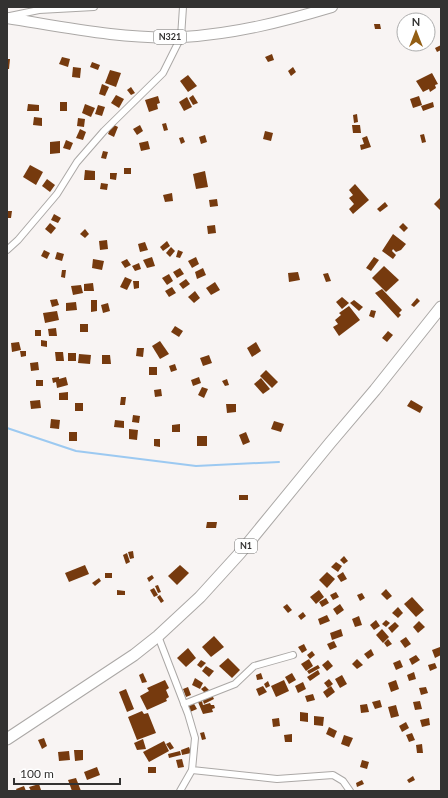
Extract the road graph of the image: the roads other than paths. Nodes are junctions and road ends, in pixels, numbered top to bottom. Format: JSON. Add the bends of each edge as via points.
{"nodes":[{"id":1,"x":94,"y":7,"type":"edge"},
{"id":2,"x":183,"y":7,"type":"edge"},
{"id":3,"x":332,"y":7,"type":"edge"},
{"id":4,"x":39,"y":9,"type":"edge"},
{"id":5,"x":7,"y":17,"type":"edge"},
{"id":6,"x":181,"y":37,"type":"junction"},
{"id":7,"x":7,"y":250,"type":"edge"},
{"id":8,"x":441,"y":307,"type":"edge"},
{"id":9,"x":158,"y":636,"type":"junction"},
{"id":10,"x":293,"y":654,"type":"dead end"},
{"id":11,"x":184,"y":704,"type":"junction"},
{"id":12,"x":7,"y":739,"type":"edge"},
{"id":13,"x":192,"y":770,"type":"junction"},
{"id":14,"x":180,"y":791,"type":"edge"},
{"id":15,"x":350,"y":791,"type":"edge"}],
"edges":[{"from":1,"to":4,"type":"street","number":"N321"},
{"from":2,"to":6,"type":"street"},
{"from":3,"to":6,"type":"main road","number":"N321","via":[[253,29]]},
{"from":4,"to":5,"type":"street","number":"N321"},
{"from":5,"to":6,"type":"main road","number":"N321","via":[[121,34]]},
{"from":6,"to":7,"type":"street","via":[[163,73],[104,131],[77,162],[57,194]]},
{"from":8,"to":9,"type":"highway","number":"N1","via":[[240,553],[200,597]]},
{"from":9,"to":11,"type":"street"},
{"from":9,"to":12,"type":"highway","number":"N1"},
{"from":10,"to":11,"type":"street","via":[[254,666],[235,684]]},
{"from":11,"to":13,"type":"street","via":[[195,738]]},
{"from":13,"to":14,"type":"street"},
{"from":13,"to":15,"type":"street","via":[[277,779],[333,775],[343,781]]}]}
